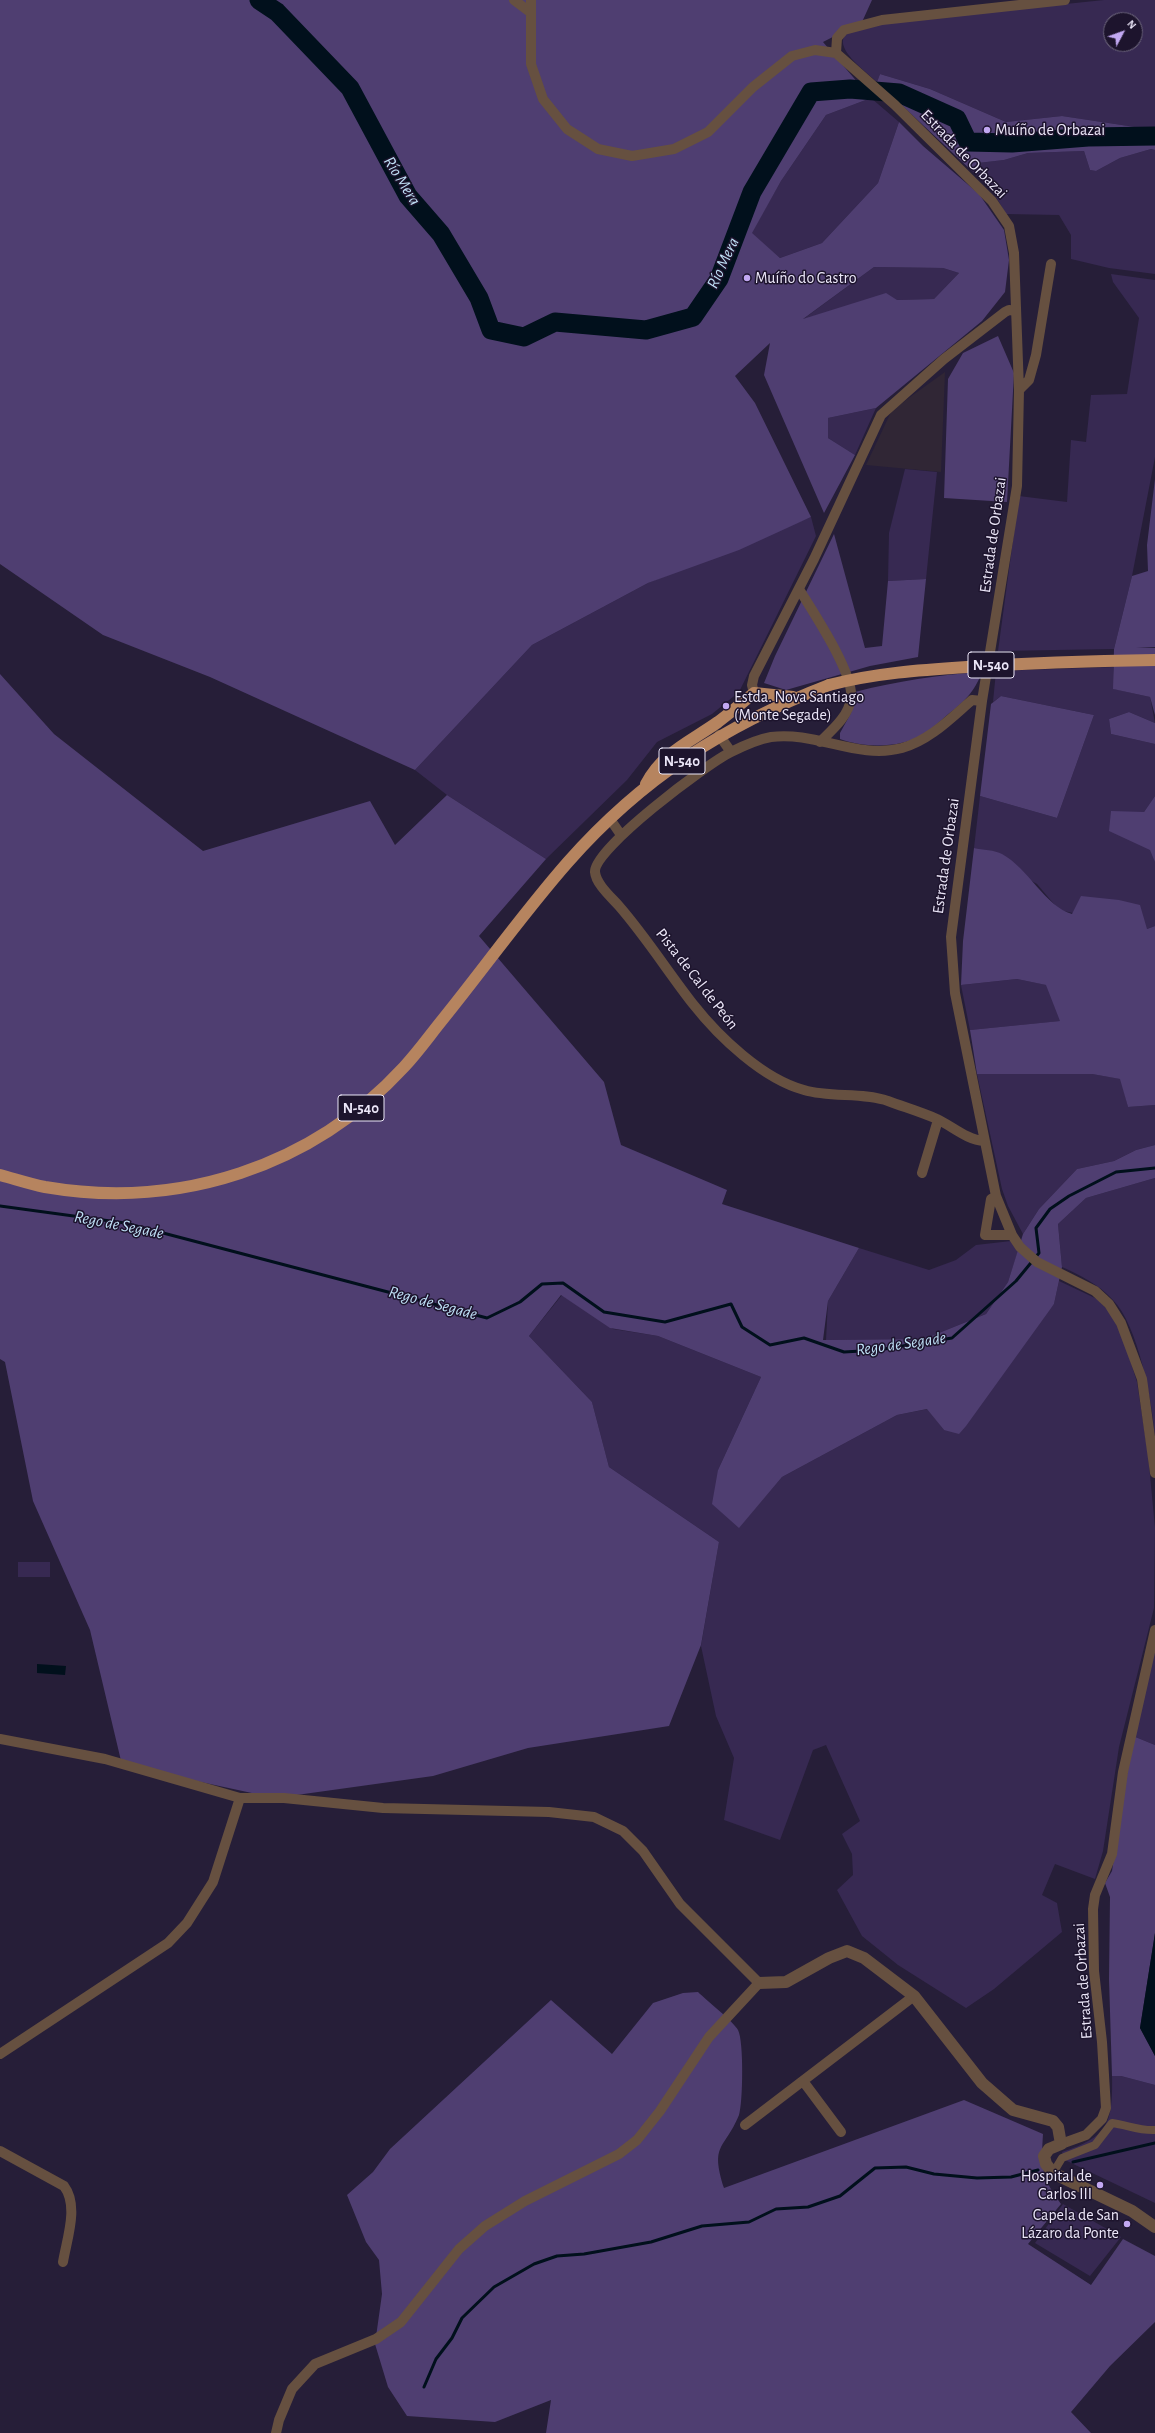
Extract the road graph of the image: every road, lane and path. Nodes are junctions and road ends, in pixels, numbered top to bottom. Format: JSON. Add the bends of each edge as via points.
{"nodes":[{"id":1,"x":514,"y":0,"type":"edge"},
{"id":2,"x":531,"y":0,"type":"edge"},
{"id":3,"x":1065,"y":0,"type":"edge"},
{"id":4,"x":530,"y":12,"type":"junction"},
{"id":5,"x":836,"y":53,"type":"junction"},
{"id":6,"x":1051,"y":264,"type":"dead end"},
{"id":7,"x":1016,"y":311,"type":"junction"},
{"id":8,"x":1020,"y":390,"type":"junction"},
{"id":9,"x":799,"y":589,"type":"junction"},
{"id":10,"x":1155,"y":660,"type":"edge"},
{"id":11,"x":754,"y":693,"type":"junction"},
{"id":12,"x":798,"y":697,"type":"junction"},
{"id":13,"x":982,"y":701,"type":"junction"},
{"id":14,"x":719,"y":736,"type":"junction"},
{"id":15,"x":820,"y":742,"type":"junction"},
{"id":16,"x":731,"y":752,"type":"junction"},
{"id":17,"x":645,"y":787,"type":"junction"},
{"id":18,"x":610,"y":819,"type":"junction"},
{"id":19,"x":621,"y":835,"type":"junction"},
{"id":20,"x":938,"y":1120,"type":"junction"},
{"id":21,"x":984,"y":1141,"type":"junction"},
{"id":22,"x":922,"y":1173,"type":"dead end"},
{"id":23,"x":0,"y":1175,"type":"edge"},
{"id":24,"x":996,"y":1196,"type":"junction"},
{"id":25,"x":1012,"y":1234,"type":"junction"},
{"id":26,"x":1155,"y":1473,"type":"edge"},
{"id":27,"x":1155,"y":1630,"type":"edge"},
{"id":28,"x":0,"y":1739,"type":"edge"},
{"id":29,"x":240,"y":1798,"type":"junction"},
{"id":30,"x":759,"y":1983,"type":"junction"},
{"id":31,"x":914,"y":1996,"type":"junction"},
{"id":32,"x":0,"y":2054,"type":"edge"},
{"id":33,"x":803,"y":2081,"type":"junction"},
{"id":34,"x":745,"y":2125,"type":"dead end"},
{"id":35,"x":1155,"y":2130,"type":"edge"},
{"id":36,"x":841,"y":2132,"type":"dead end"},
{"id":37,"x":1061,"y":2144,"type":"junction"},
{"id":38,"x":0,"y":2151,"type":"edge"},
{"id":39,"x":1053,"y":2173,"type":"junction"},
{"id":40,"x":1155,"y":2227,"type":"edge"},
{"id":41,"x":63,"y":2262,"type":"dead end"},
{"id":42,"x":276,"y":2433,"type":"edge"}],
"edges":[{"from":1,"to":4,"type":"street"},
{"from":2,"to":4,"type":"street"},
{"from":3,"to":5,"type":"street","via":[[882,20],[844,30],[837,38]]},
{"from":4,"to":5,"type":"street","via":[[531,64],[543,99],[567,129],[598,149],[632,156],[674,149],[708,132],[753,87],[792,56],[816,50]]},
{"from":5,"to":7,"type":"street","name":"Estrada de Orbazai","via":[[894,105],[992,201],[1009,226],[1014,253]]},
{"from":6,"to":8,"type":"street","via":[[1036,356],[1029,380]]},
{"from":7,"to":8,"type":"street","name":"Estrada de Orbazai"},
{"from":7,"to":9,"type":"street","via":[[1005,312],[950,354],[881,415]]},
{"from":8,"to":13,"type":"street","name":"Estrada de Orbazai","via":[[1017,486]]},
{"from":9,"to":11,"type":"street","via":[[754,676]]},
{"from":9,"to":15,"type":"street","via":[[843,663],[851,698],[843,719]]},
{"from":10,"to":12,"type":"highway","number":"N-540","bridge":true,"via":[[1023,663],[909,671],[855,678]]},
{"from":11,"to":12,"type":"highway"},
{"from":11,"to":17,"type":"highway","via":[[672,752],[655,768]]},
{"from":12,"to":14,"type":"highway","number":"N-540"},
{"from":13,"to":15,"type":"street","via":[[972,700],[927,737],[902,748],[874,752]]},
{"from":13,"to":21,"type":"street","name":"Estrada de Orbazai","via":[[951,937],[955,993]]},
{"from":14,"to":16,"type":"street"},
{"from":14,"to":17,"type":"highway","number":"N-540"},
{"from":15,"to":16,"type":"street","via":[[793,736],[770,737]]},
{"from":16,"to":19,"type":"street","via":[[683,785]]},
{"from":17,"to":18,"type":"highway","number":"N-540"},
{"from":18,"to":19,"type":"street"},
{"from":18,"to":23,"type":"highway","number":"N-540","via":[[568,862],[405,1066],[367,1104],[286,1156],[246,1172],[195,1186],[150,1192],[96,1193]]},
{"from":19,"to":20,"type":"street","name":"Pista de Cal de Peón","via":[[597,860],[594,872],[601,885],[637,926],[712,1028],[737,1051],[781,1081],[804,1091],[885,1100]]},
{"from":20,"to":21,"type":"street","name":"Pista de Cal de Peón","via":[[959,1132]]},
{"from":20,"to":22,"type":"street"},
{"from":21,"to":24,"type":"street","name":"Estrada de Orbazai"},
{"from":24,"to":25,"type":"street","name":"Estrada de Orbazai"},
{"from":24,"to":25,"type":"street","via":[[991,1199],[985,1235]]},
{"from":25,"to":26,"type":"street","name":"Estrada de Orbazai","via":[[1020,1247],[1037,1262],[1094,1291],[1109,1304],[1121,1323],[1142,1379]]},
{"from":27,"to":37,"type":"street","name":"Estrada de Orbazai","via":[[1123,1772],[1112,1854],[1093,1909],[1094,1971],[1106,2108],[1102,2119],[1086,2136]]},
{"from":28,"to":29,"type":"street","via":[[105,1759]]},
{"from":29,"to":30,"type":"street","via":[[284,1798],[383,1808],[549,1812],[594,1817],[623,1831],[643,1851],[680,1904]]},
{"from":29,"to":32,"type":"street","via":[[213,1882],[187,1923],[168,1943]]},
{"from":30,"to":31,"type":"street","via":[[786,1982],[847,1951],[864,1958]]},
{"from":30,"to":42,"type":"street","via":[[709,2037],[660,2111],[637,2140],[619,2154],[525,2202],[485,2226],[458,2249],[401,2322],[376,2339],[315,2364],[292,2389]]},
{"from":31,"to":33,"type":"street"},
{"from":31,"to":37,"type":"street","via":[[982,2083],[1013,2110],[1053,2121],[1058,2127]]},
{"from":33,"to":34,"type":"street"},
{"from":33,"to":36,"type":"street"},
{"from":35,"to":39,"type":"street","via":[[1142,2131],[1112,2123],[1095,2145],[1062,2158]]},
{"from":37,"to":39,"type":"street","via":[[1049,2149],[1044,2156]]},
{"from":38,"to":41,"type":"street","via":[[64,2186],[71,2195],[72,2211]]},
{"from":39,"to":40,"type":"street","via":[[1132,2212]]}]}
